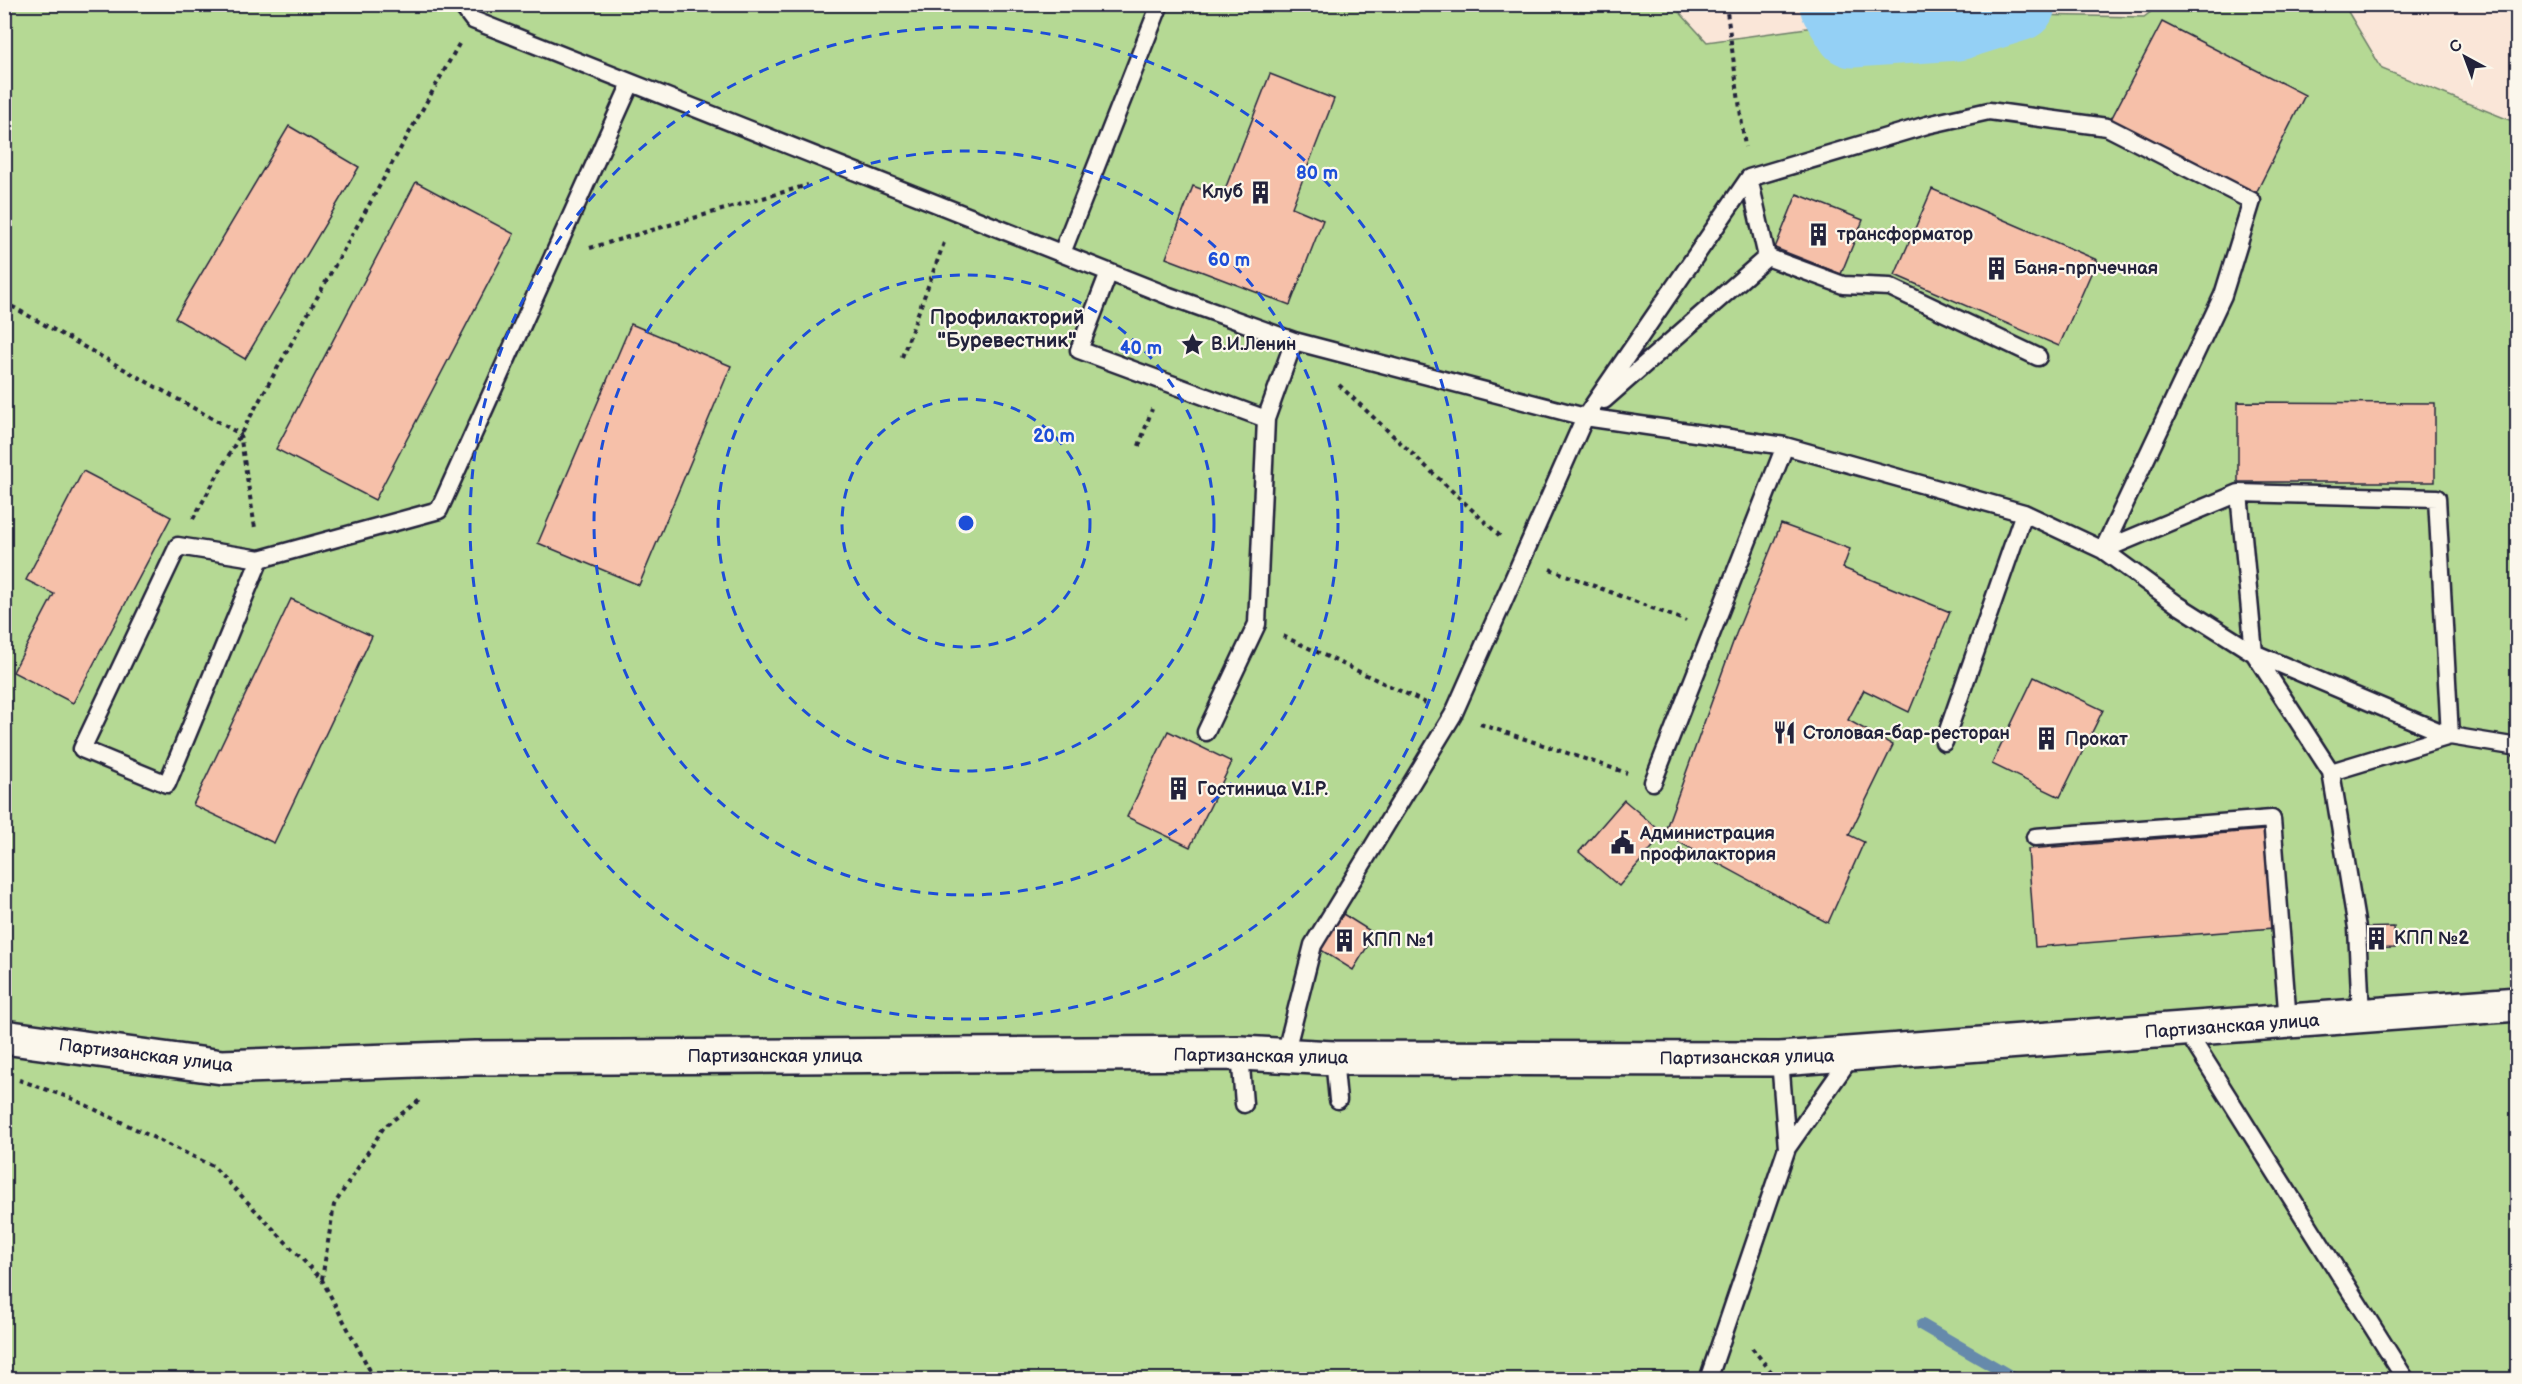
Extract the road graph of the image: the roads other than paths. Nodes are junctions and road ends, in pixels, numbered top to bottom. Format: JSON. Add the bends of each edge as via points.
{"nodes":[{"id":1,"x":461,"y":4,"type":"edge"},
{"id":2,"x":1160,"y":4,"type":"edge"},
{"id":3,"x":631,"y":83,"type":"junction"},
{"id":4,"x":1749,"y":178,"type":"junction"},
{"id":5,"x":1062,"y":253,"type":"junction"},
{"id":6,"x":1767,"y":256,"type":"junction"},
{"id":7,"x":1109,"y":272,"type":"junction"},
{"id":8,"x":1294,"y":341,"type":"junction"},
{"id":9,"x":2038,"y":357,"type":"dead end"},
{"id":10,"x":1586,"y":417,"type":"junction"},
{"id":11,"x":1266,"y":419,"type":"junction"},
{"id":12,"x":1785,"y":446,"type":"junction"},
{"id":13,"x":2239,"y":493,"type":"junction"},
{"id":14,"x":2025,"y":513,"type":"junction"},
{"id":15,"x":2103,"y":550,"type":"junction"},
{"id":16,"x":260,"y":559,"type":"junction"},
{"id":17,"x":2254,"y":653,"type":"junction"},
{"id":18,"x":1206,"y":732,"type":"dead end"},
{"id":19,"x":2450,"y":736,"type":"junction"},
{"id":20,"x":1944,"y":742,"type":"dead end"},
{"id":21,"x":2517,"y":747,"type":"edge"},
{"id":22,"x":2331,"y":772,"type":"junction"},
{"id":23,"x":1653,"y":782,"type":"road end"},
{"id":24,"x":2036,"y":837,"type":"dead end"},
{"id":25,"x":2517,"y":1004,"type":"edge"},
{"id":26,"x":2361,"y":1016,"type":"junction"},
{"id":27,"x":2288,"y":1022,"type":"junction"},
{"id":28,"x":2186,"y":1030,"type":"junction"},
{"id":29,"x":4,"y":1037,"type":"edge"},
{"id":30,"x":1240,"y":1053,"type":"junction"},
{"id":31,"x":1854,"y":1054,"type":"junction"},
{"id":32,"x":1286,"y":1055,"type":"junction"},
{"id":33,"x":1334,"y":1058,"type":"junction"},
{"id":34,"x":1780,"y":1059,"type":"junction"},
{"id":35,"x":1338,"y":1100,"type":"dead end"},
{"id":36,"x":1244,"y":1104,"type":"dead end"},
{"id":37,"x":1788,"y":1148,"type":"junction"},
{"id":38,"x":1708,"y":1380,"type":"edge"},
{"id":39,"x":2406,"y":1380,"type":"edge"}],
"edges":[{"from":1,"to":3,"type":"lane","via":[[473,20]]},
{"from":2,"to":5,"type":"lane"},
{"from":3,"to":5,"type":"lane"},
{"from":3,"to":16,"type":"lane","via":[[440,510]]},
{"from":4,"to":6,"type":"lane"},
{"from":4,"to":10,"type":"lane"},
{"from":4,"to":15,"type":"lane","via":[[1927,125],[1989,111],[2107,127],[2252,201],[2223,295]]},
{"from":5,"to":7,"type":"lane"},
{"from":6,"to":9,"type":"lane","via":[[1843,285],[1890,287]]},
{"from":6,"to":10,"type":"lane"},
{"from":7,"to":8,"type":"lane"},
{"from":7,"to":11,"type":"lane","via":[[1079,350]]},
{"from":8,"to":10,"type":"lane"},
{"from":8,"to":11,"type":"lane"},
{"from":10,"to":12,"type":"lane"},
{"from":10,"to":32,"type":"lane","via":[[1453,716],[1313,945]]},
{"from":11,"to":18,"type":"lane","via":[[1257,624]]},
{"from":12,"to":14,"type":"lane"},
{"from":12,"to":23,"type":"lane"},
{"from":13,"to":15,"type":"lane"},
{"from":13,"to":17,"type":"lane"},
{"from":13,"to":19,"type":"lane","via":[[2437,498]]},
{"from":14,"to":15,"type":"lane"},
{"from":14,"to":20,"type":"lane"},
{"from":15,"to":17,"type":"lane","via":[[2178,605]]},
{"from":16,"to":16,"type":"lane","via":[[167,784],[82,750],[178,546]]},
{"from":17,"to":19,"type":"lane"},
{"from":17,"to":22,"type":"lane"},
{"from":19,"to":21,"type":"lane"},
{"from":19,"to":22,"type":"lane"},
{"from":22,"to":26,"type":"lane","via":[[2357,928]]},
{"from":24,"to":27,"type":"lane","via":[[2272,819]]},
{"from":25,"to":26,"type":"street","name":"Партизанская улица"},
{"from":26,"to":27,"type":"street","name":"Партизанская улица"},
{"from":27,"to":28,"type":"street","name":"Партизанская улица"},
{"from":28,"to":31,"type":"street","name":"Партизанская улица"},
{"from":28,"to":39,"type":"lane"},
{"from":29,"to":30,"type":"street","name":"Партизанская улица","via":[[222,1067],[475,1058]]},
{"from":30,"to":32,"type":"street","name":"Партизанская улица"},
{"from":30,"to":36,"type":"lane"},
{"from":31,"to":34,"type":"street","name":"Партизанская улица"},
{"from":31,"to":37,"type":"lane"},
{"from":32,"to":33,"type":"street","name":"Партизанская улица"},
{"from":33,"to":34,"type":"street","name":"Партизанская улица"},
{"from":33,"to":35,"type":"lane"},
{"from":34,"to":37,"type":"lane"},
{"from":37,"to":38,"type":"lane"}]}
